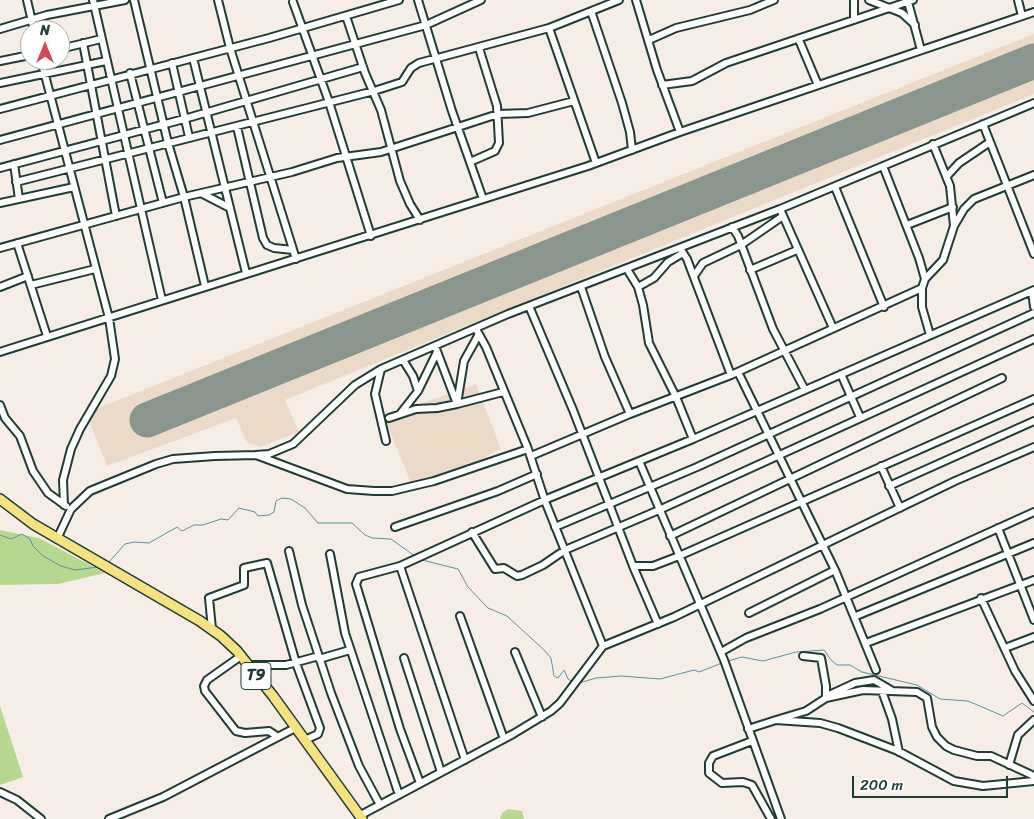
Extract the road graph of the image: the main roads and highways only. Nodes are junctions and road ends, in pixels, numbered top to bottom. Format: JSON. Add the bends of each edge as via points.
{"nodes":[{"id":1,"x":0,"y":499,"type":"edge"},
{"id":2,"x":360,"y":817,"type":"edge"}],
"edges":[{"from":1,"to":2,"type":"highway","number":"T9","via":[[57,539],[212,629],[248,664]]}]}
